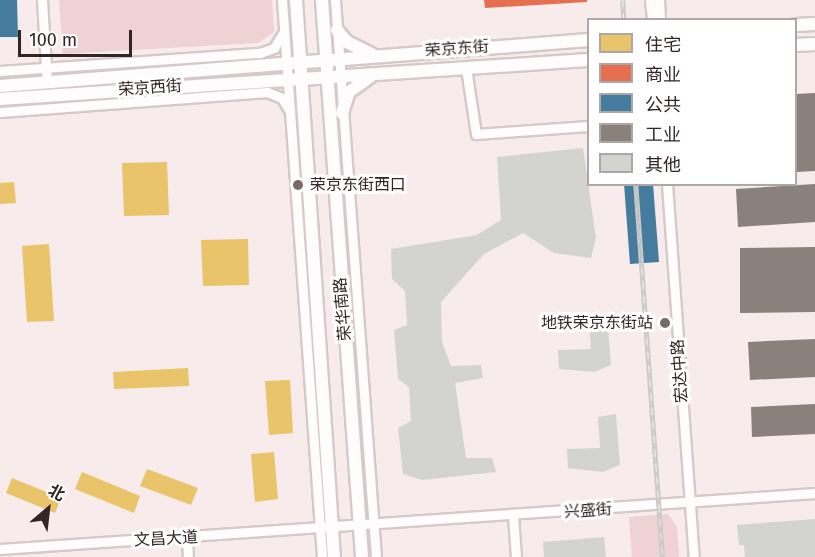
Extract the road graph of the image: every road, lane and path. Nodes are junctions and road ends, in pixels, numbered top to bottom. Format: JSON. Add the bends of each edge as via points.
{"nodes":[{"id":1,"x":42,"y":0,"type":"edge"},
{"id":2,"x":282,"y":0,"type":"edge"},
{"id":3,"x":296,"y":0,"type":"edge"},
{"id":4,"x":322,"y":0,"type":"edge"},
{"id":5,"x":335,"y":0,"type":"edge"},
{"id":6,"x":650,"y":0,"type":"edge"},
{"id":7,"x":659,"y":0,"type":"edge"},
{"id":8,"x":652,"y":18,"type":"edge"},
{"id":9,"x":660,"y":18,"type":"edge"},
{"id":10,"x":815,"y":24,"type":"edge"},
{"id":11,"x":797,"y":25,"type":"edge"},
{"id":12,"x":337,"y":30,"type":"junction"},
{"id":13,"x":284,"y":31,"type":"junction"},
{"id":14,"x":587,"y":40,"type":"edge"},
{"id":15,"x":815,"y":44,"type":"edge"},
{"id":16,"x":797,"y":45,"type":"edge"},
{"id":17,"x":373,"y":54,"type":"junction"},
{"id":18,"x":339,"y":59,"type":"junction"},
{"id":19,"x":325,"y":60,"type":"junction"},
{"id":20,"x":587,"y":60,"type":"edge"},
{"id":21,"x":301,"y":62,"type":"junction"},
{"id":22,"x":286,"y":63,"type":"junction"},
{"id":23,"x":47,"y":68,"type":"junction"},
{"id":24,"x":466,"y":68,"type":"junction"},
{"id":25,"x":0,"y":71,"type":"edge"},
{"id":26,"x":340,"y":76,"type":"junction"},
{"id":27,"x":371,"y":76,"type":"junction"},
{"id":28,"x":287,"y":77,"type":"junction"},
{"id":29,"x":326,"y":77,"type":"junction"},
{"id":30,"x":301,"y":78,"type":"junction"},
{"id":31,"x":48,"y":83,"type":"junction"},
{"id":32,"x":0,"y":86,"type":"edge"},
{"id":33,"x":0,"y":99,"type":"edge"},
{"id":34,"x":290,"y":111,"type":"junction"},
{"id":35,"x":0,"y":112,"type":"edge"},
{"id":36,"x":342,"y":113,"type":"junction"},
{"id":37,"x":587,"y":126,"type":"edge"},
{"id":38,"x":667,"y":186,"type":"edge"},
{"id":39,"x":348,"y":197,"type":"junction"},
{"id":40,"x":336,"y":229,"type":"junction"},
{"id":41,"x":323,"y":392,"type":"junction"},
{"id":42,"x":312,"y":424,"type":"junction"},
{"id":43,"x":815,"y":493,"type":"edge"},
{"id":44,"x":690,"y":504,"type":"junction"},
{"id":45,"x":513,"y":516,"type":"junction"},
{"id":46,"x":374,"y":524,"type":"junction"},
{"id":47,"x":360,"y":525,"type":"junction"},
{"id":48,"x":326,"y":528,"type":"junction"},
{"id":49,"x":187,"y":538,"type":"junction"},
{"id":50,"x":0,"y":549,"type":"edge"},
{"id":51,"x":188,"y":557,"type":"edge"},
{"id":52,"x":322,"y":557,"type":"edge"},
{"id":53,"x":334,"y":557,"type":"edge"},
{"id":54,"x":362,"y":557,"type":"edge"},
{"id":55,"x":375,"y":557,"type":"edge"},
{"id":56,"x":516,"y":557,"type":"edge"},
{"id":57,"x":694,"y":557,"type":"edge"}],
"edges":[{"from":1,"to":23,"type":"street"},
{"from":2,"to":13,"type":"street"},
{"from":3,"to":21,"type":"main road","name":"荣华南路"},
{"from":4,"to":19,"type":"main road","name":"荣华南路"},
{"from":5,"to":12,"type":"street"},
{"from":6,"to":8,"type":"street"},
{"from":7,"to":9,"type":"street"},
{"from":10,"to":11,"type":"main road"},
{"from":12,"to":17,"type":"main road","via":[[347,42]]},
{"from":12,"to":18,"type":"street"},
{"from":13,"to":22,"type":"street"},
{"from":13,"to":23,"type":"street","via":[[274,48],[261,53]]},
{"from":14,"to":17,"type":"main road","name":"荣京东街"},
{"from":15,"to":16,"type":"main road"},
{"from":17,"to":18,"type":"main road","name":"荣京东街"},
{"from":18,"to":19,"type":"main road","name":"荣京东街"},
{"from":18,"to":26,"type":"street"},
{"from":19,"to":21,"type":"main road","name":"荣京东街"},
{"from":19,"to":29,"type":"main road","name":"荣华南路"},
{"from":20,"to":24,"type":"main road","name":"荣京东街"},
{"from":21,"to":22,"type":"main road","name":"荣京西街"},
{"from":21,"to":30,"type":"main road","name":"荣华南路"},
{"from":22,"to":28,"type":"street"},
{"from":22,"to":31,"type":"main road","name":"荣京西街"},
{"from":23,"to":25,"type":"street"},
{"from":23,"to":31,"type":"street"},
{"from":24,"to":27,"type":"main road","name":"荣京东街"},
{"from":24,"to":37,"type":"street","via":[[476,134]]},
{"from":26,"to":27,"type":"main road","name":"荣京东街"},
{"from":26,"to":29,"type":"main road","name":"荣京东街"},
{"from":26,"to":36,"type":"street"},
{"from":27,"to":36,"type":"main road","via":[[349,92]]},
{"from":28,"to":30,"type":"main road","name":"荣京西街"},
{"from":28,"to":33,"type":"main road","name":"荣京西街"},
{"from":28,"to":34,"type":"street"},
{"from":29,"to":30,"type":"main road","name":"荣京东街"},
{"from":29,"to":40,"type":"main road","name":"荣华南路"},
{"from":30,"to":41,"type":"main road","name":"荣华南路"},
{"from":31,"to":32,"type":"main road","name":"荣京西街"},
{"from":34,"to":35,"type":"street","via":[[282,98],[267,92]]},
{"from":34,"to":42,"type":"street"},
{"from":36,"to":39,"type":"street"},
{"from":38,"to":44,"type":"street","name":"宏达中路"},
{"from":39,"to":40,"type":"street"},
{"from":39,"to":46,"type":"street"},
{"from":40,"to":47,"type":"main road","name":"荣华南路"},
{"from":41,"to":42,"type":"street"},
{"from":41,"to":48,"type":"main road","name":"荣华南路"},
{"from":42,"to":48,"type":"street"},
{"from":43,"to":44,"type":"street","name":"兴盛街"},
{"from":44,"to":45,"type":"street","name":"兴盛街"},
{"from":44,"to":57,"type":"street","name":"宏达中路"},
{"from":45,"to":46,"type":"street","name":"兴盛街"},
{"from":45,"to":56,"type":"street"},
{"from":46,"to":47,"type":"street","name":"兴盛街"},
{"from":46,"to":55,"type":"street"},
{"from":47,"to":48,"type":"street","name":"文昌大道"},
{"from":47,"to":54,"type":"main road","name":"荣华南路"},
{"from":48,"to":49,"type":"street","name":"文昌大道"},
{"from":48,"to":52,"type":"street"},
{"from":48,"to":53,"type":"main road","name":"荣华南路"},
{"from":49,"to":50,"type":"street","name":"文昌大道"},
{"from":49,"to":51,"type":"street"}]}
